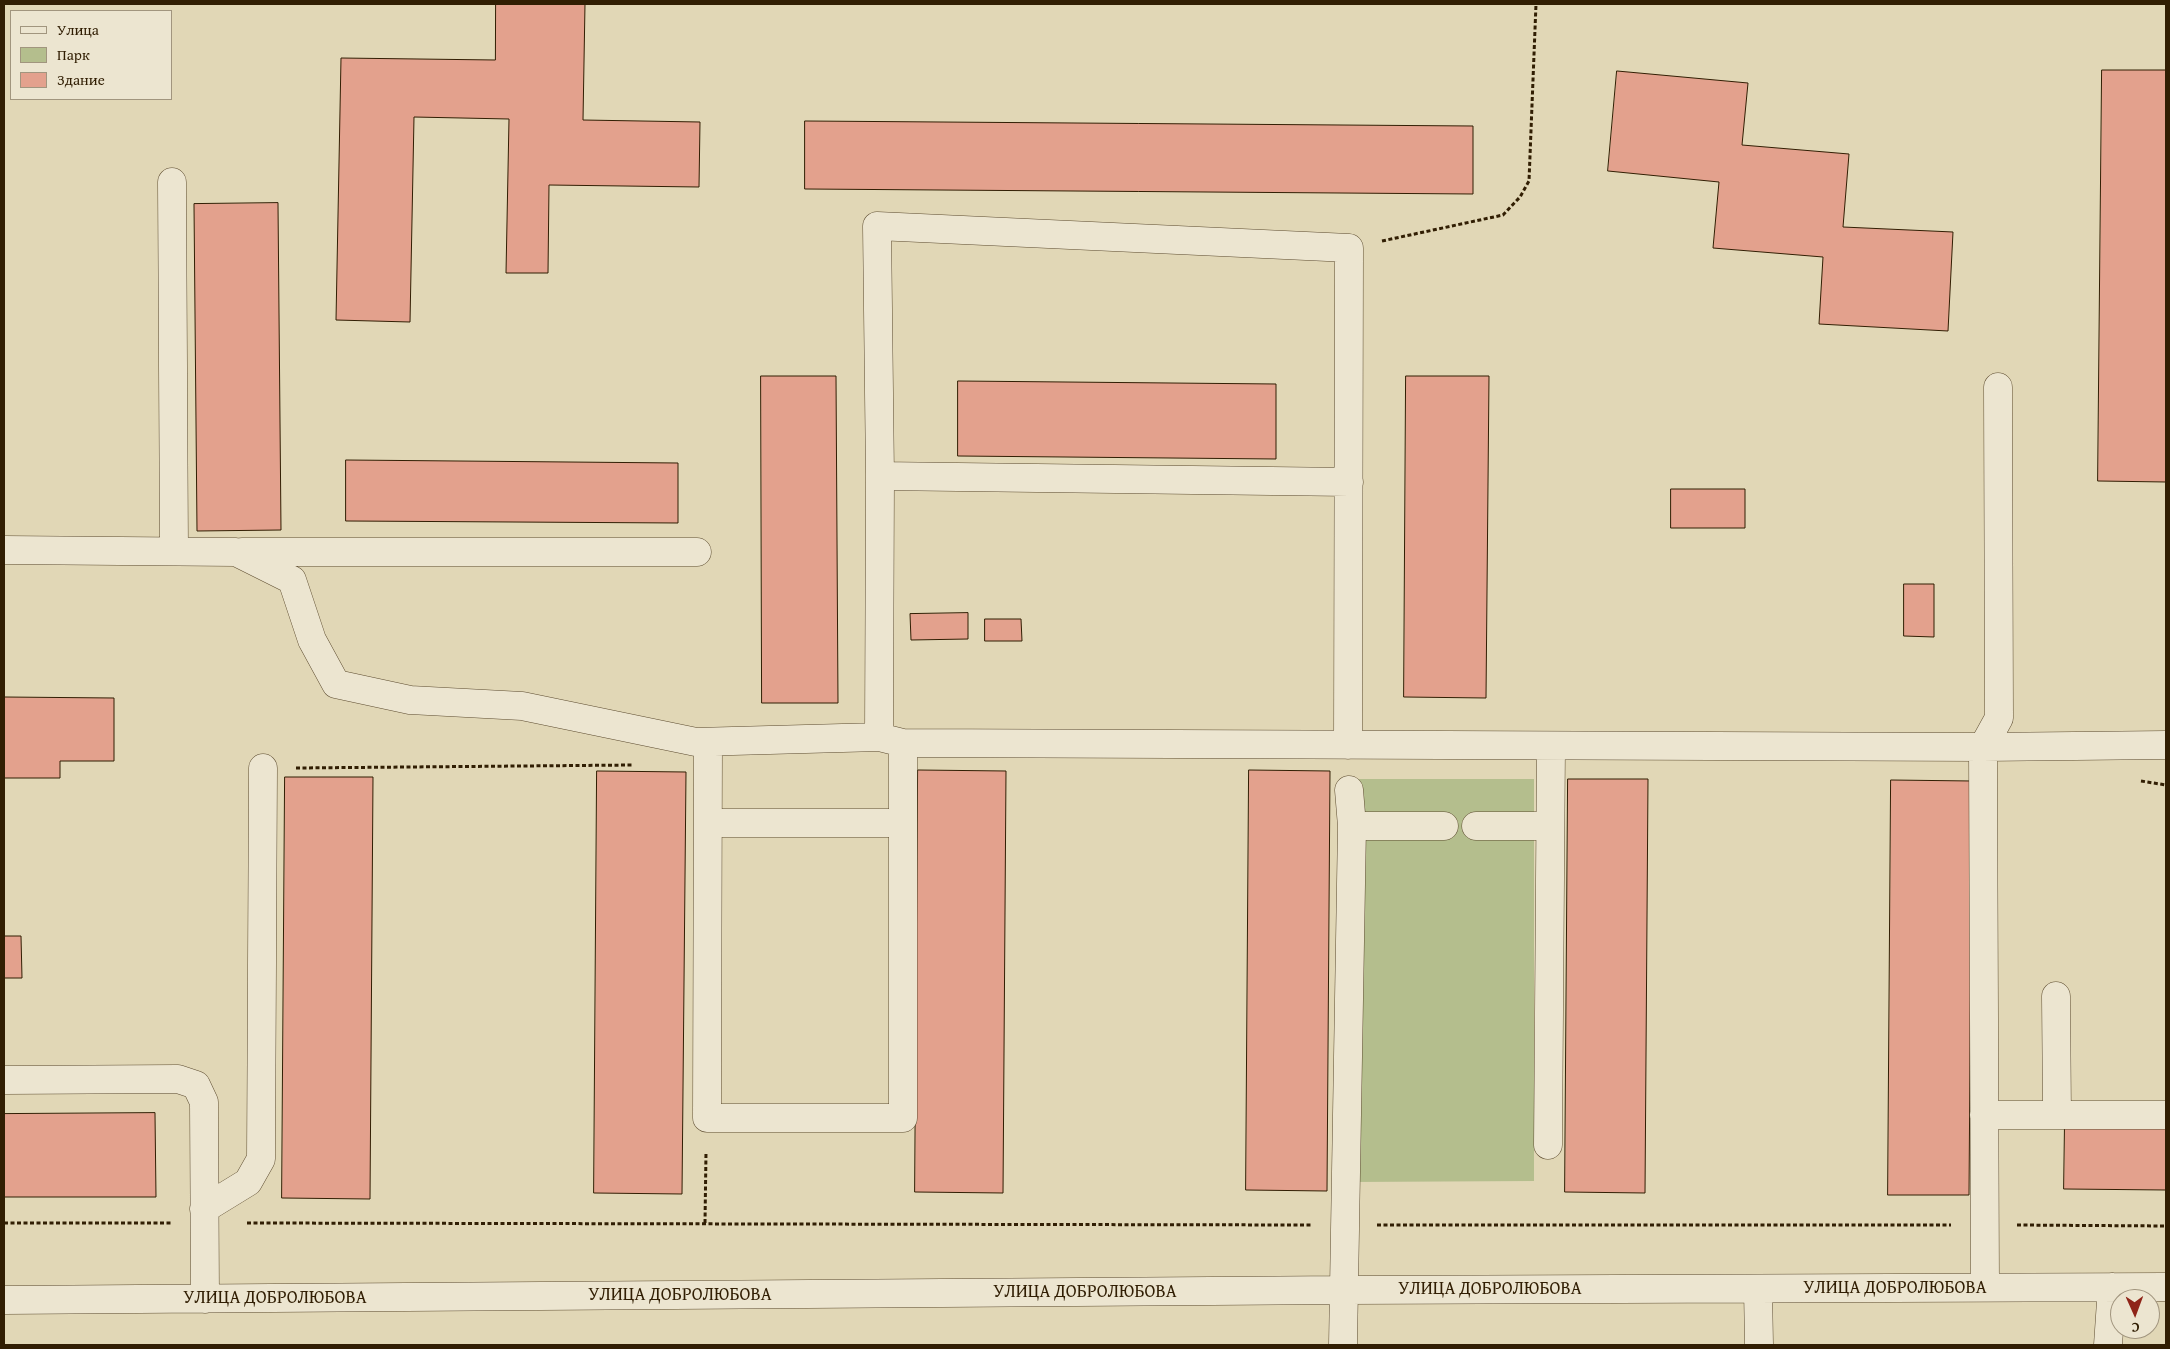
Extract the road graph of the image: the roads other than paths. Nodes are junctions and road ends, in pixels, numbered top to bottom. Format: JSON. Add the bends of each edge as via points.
{"nodes":[{"id":1,"x":172,"y":182,"type":"dead end"},
{"id":2,"x":1998,"y":387,"type":"dead end"},
{"id":3,"x":880,"y":476,"type":"junction"},
{"id":4,"x":1349,"y":482,"type":"junction"},
{"id":5,"x":4,"y":550,"type":"edge"},
{"id":6,"x":174,"y":551,"type":"junction"},
{"id":7,"x":236,"y":552,"type":"junction"},
{"id":8,"x":697,"y":552,"type":"dead end"},
{"id":9,"x":891,"y":740,"type":"junction"},
{"id":10,"x":708,"y":742,"type":"junction"},
{"id":11,"x":1348,"y":745,"type":"junction"},
{"id":12,"x":2166,"y":745,"type":"edge"},
{"id":13,"x":1550,"y":746,"type":"junction"},
{"id":14,"x":1983,"y":747,"type":"junction"},
{"id":15,"x":263,"y":768,"type":"dead end"},
{"id":16,"x":1349,"y":790,"type":"dead end"},
{"id":17,"x":904,"y":823,"type":"junction"},
{"id":18,"x":708,"y":824,"type":"junction"},
{"id":19,"x":1352,"y":826,"type":"junction"},
{"id":20,"x":1444,"y":826,"type":"dead end"},
{"id":21,"x":1476,"y":826,"type":"dead end"},
{"id":22,"x":1550,"y":826,"type":"junction"},
{"id":23,"x":2056,"y":996,"type":"dead end"},
{"id":24,"x":4,"y":1080,"type":"edge"},
{"id":25,"x":1984,"y":1115,"type":"junction"},
{"id":26,"x":2057,"y":1115,"type":"junction"},
{"id":27,"x":2166,"y":1115,"type":"edge"},
{"id":28,"x":1548,"y":1145,"type":"dead end"},
{"id":29,"x":204,"y":1216,"type":"junction"},
{"id":30,"x":1985,"y":1287,"type":"junction"},
{"id":31,"x":2112,"y":1287,"type":"junction"},
{"id":32,"x":2166,"y":1287,"type":"edge"},
{"id":33,"x":1758,"y":1288,"type":"junction"},
{"id":34,"x":1345,"y":1290,"type":"junction"},
{"id":35,"x":205,"y":1299,"type":"junction"},
{"id":36,"x":4,"y":1300,"type":"edge"},
{"id":37,"x":1343,"y":1345,"type":"edge"},
{"id":38,"x":1759,"y":1345,"type":"edge"},
{"id":39,"x":2108,"y":1345,"type":"edge"}],
"edges":[{"from":1,"to":6,"type":"street"},
{"from":2,"to":14,"type":"street","via":[[1999,718]]},
{"from":3,"to":4,"type":"street"},
{"from":3,"to":4,"type":"street","via":[[877,226],[1349,248]]},
{"from":3,"to":9,"type":"street"},
{"from":4,"to":11,"type":"street"},
{"from":5,"to":6,"type":"street"},
{"from":6,"to":7,"type":"street"},
{"from":7,"to":8,"type":"street"},
{"from":7,"to":10,"type":"street","via":[[292,580],[312,640],[336,684],[410,700],[522,706]]},
{"from":9,"to":10,"type":"street"},
{"from":9,"to":11,"type":"street"},
{"from":9,"to":17,"type":"street"},
{"from":10,"to":18,"type":"street"},
{"from":11,"to":13,"type":"street"},
{"from":12,"to":14,"type":"street"},
{"from":13,"to":14,"type":"street"},
{"from":13,"to":22,"type":"street"},
{"from":14,"to":25,"type":"street"},
{"from":15,"to":29,"type":"street","via":[[261,1159],[248,1182]]},
{"from":16,"to":19,"type":"street"},
{"from":17,"to":18,"type":"street"},
{"from":17,"to":18,"type":"street","via":[[903,1118],[707,1118]]},
{"from":19,"to":20,"type":"street"},
{"from":19,"to":34,"type":"street"},
{"from":21,"to":22,"type":"street"},
{"from":22,"to":28,"type":"street"},
{"from":23,"to":26,"type":"street"},
{"from":24,"to":29,"type":"street","via":[[178,1079],[196,1085],[204,1102]]},
{"from":25,"to":26,"type":"street"},
{"from":25,"to":30,"type":"street"},
{"from":26,"to":27,"type":"street"},
{"from":29,"to":35,"type":"street"},
{"from":30,"to":31,"type":"street","name":"УЛИЦА ДОБРОЛЮБОВА"},
{"from":30,"to":33,"type":"street","name":"УЛИЦА ДОБРОЛЮБОВА"},
{"from":31,"to":32,"type":"street","name":"УЛИЦА ДОБРОЛЮБОВА"},
{"from":31,"to":39,"type":"street"},
{"from":33,"to":34,"type":"street","name":"УЛИЦА ДОБРОЛЮБОВА"},
{"from":33,"to":38,"type":"street"},
{"from":34,"to":35,"type":"street","name":"УЛИЦА ДОБРОЛЮБОВА"},
{"from":34,"to":37,"type":"street"},
{"from":35,"to":36,"type":"street","name":"УЛИЦА ДОБРОЛЮБОВА"}]}
